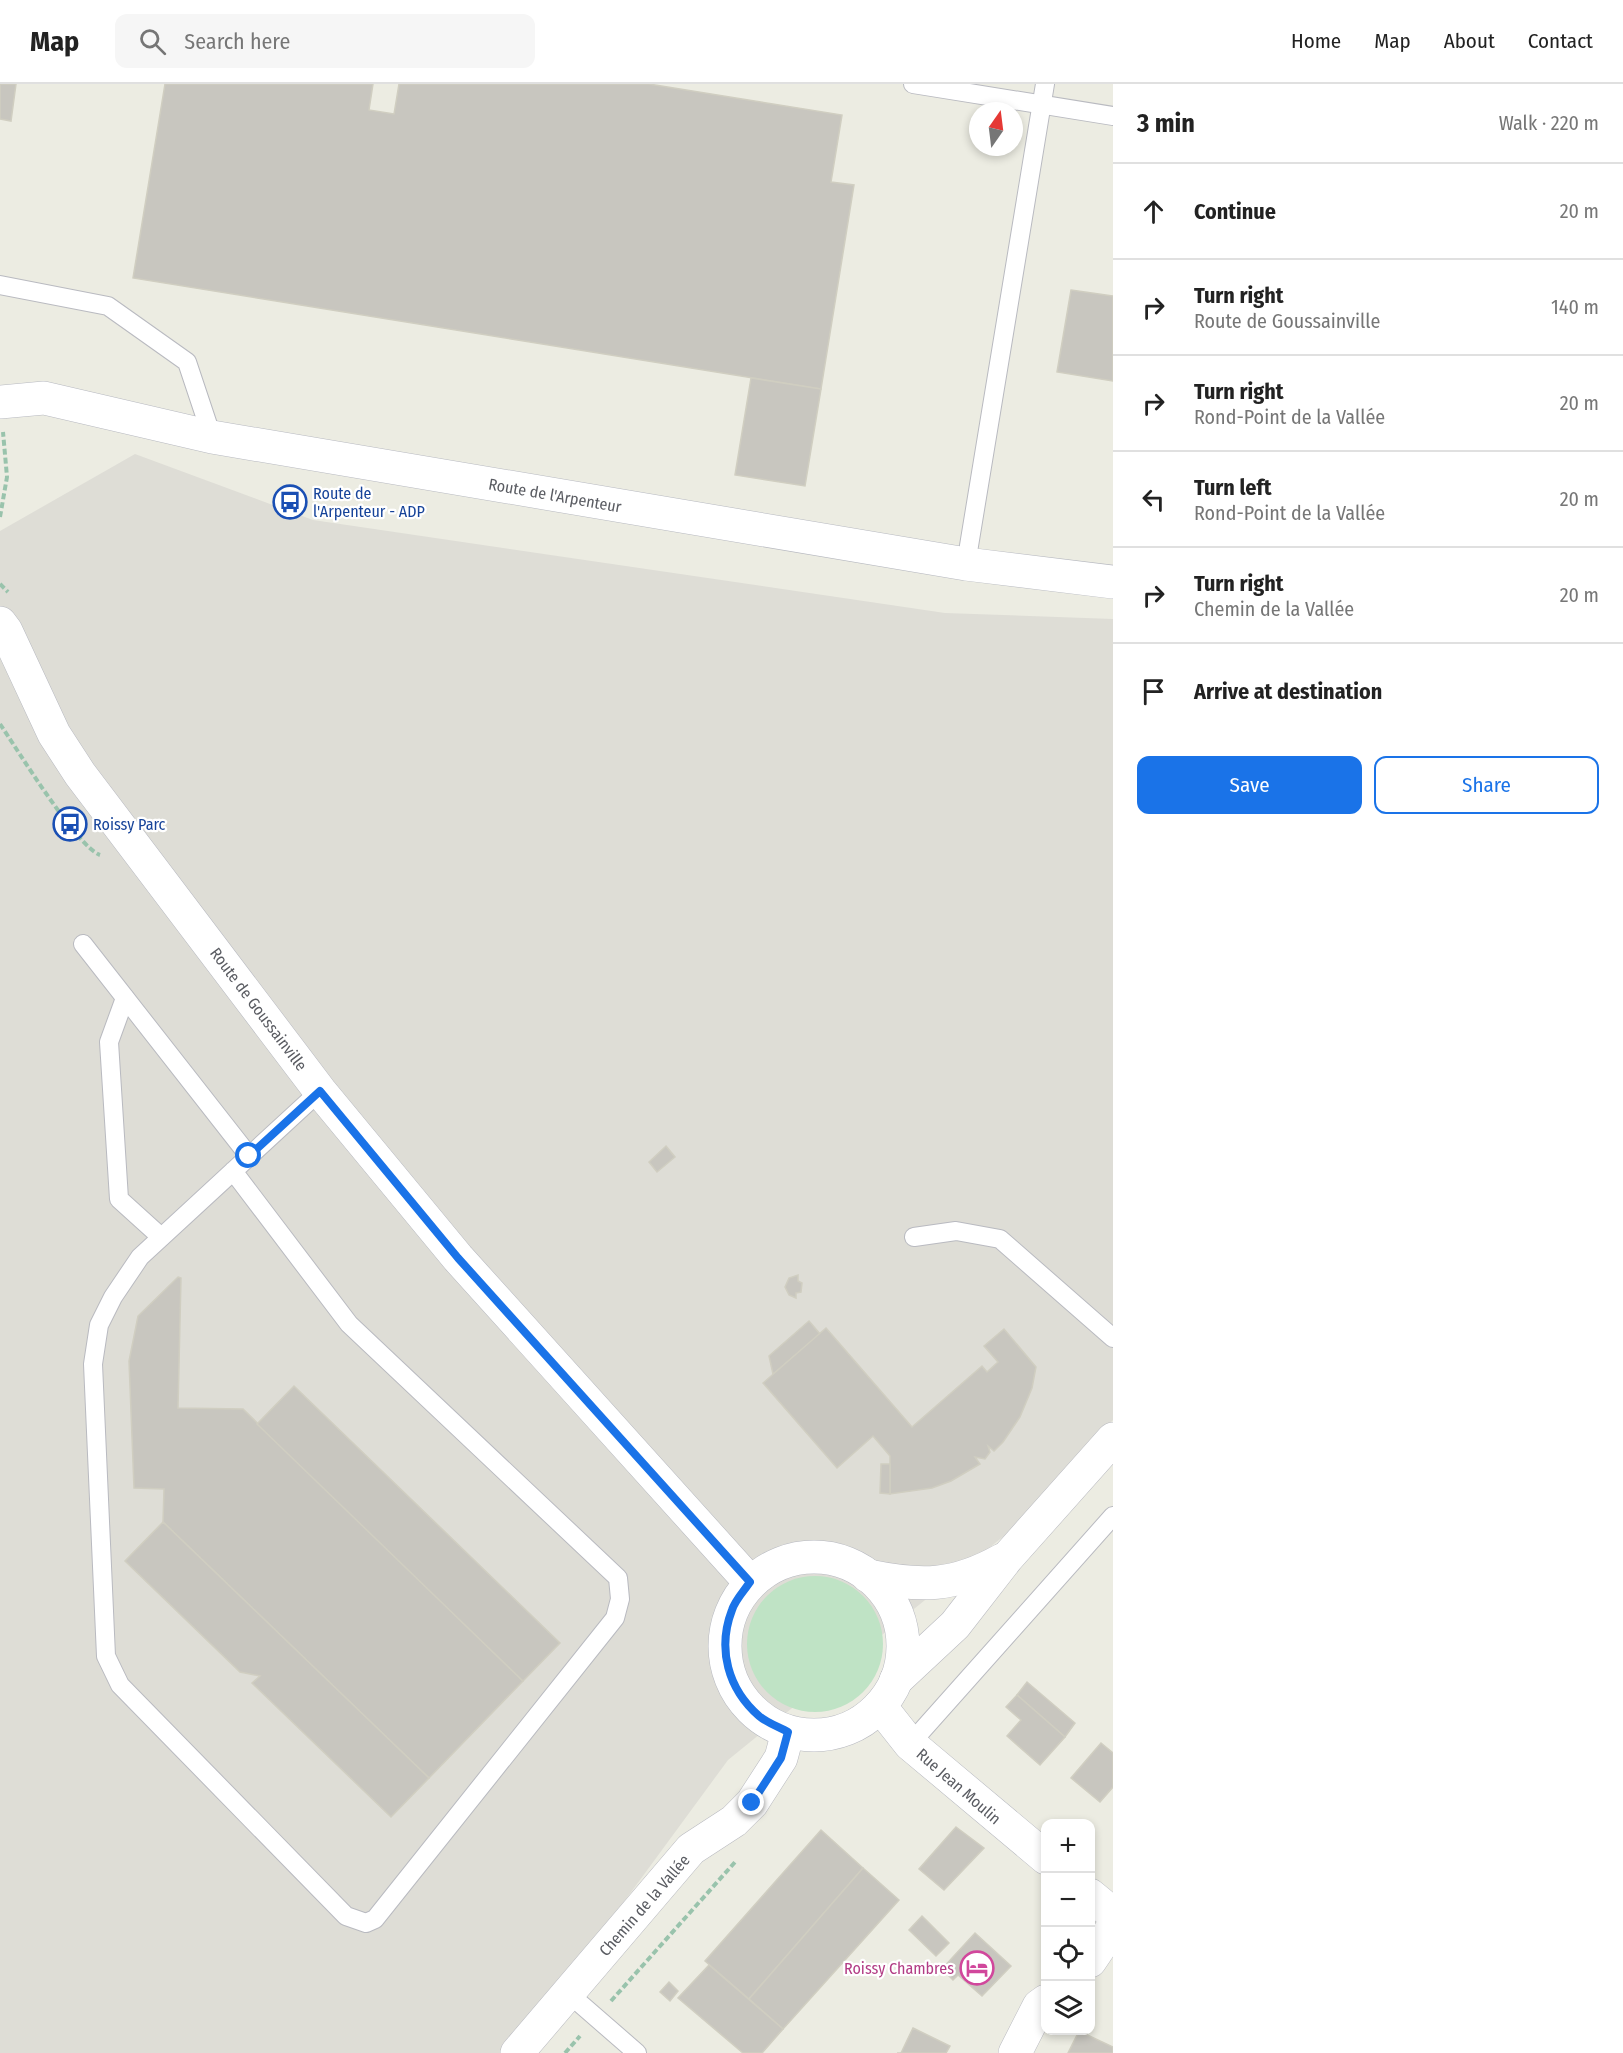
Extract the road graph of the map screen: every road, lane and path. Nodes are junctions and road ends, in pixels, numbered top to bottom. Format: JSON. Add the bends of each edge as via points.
{"nodes":[{"id":1,"x":913,"y":84,"type":"edge"},
{"id":2,"x":1045,"y":84,"type":"edge"},
{"id":3,"x":1042,"y":105,"type":"junction"},
{"id":4,"x":1113,"y":116,"type":"edge"},
{"id":5,"x":0,"y":285,"type":"edge"},
{"id":6,"x":1,"y":414,"type":"edge"},
{"id":7,"x":212,"y":437,"type":"junction"},
{"id":8,"x":0,"y":517,"type":"edge"},
{"id":9,"x":966,"y":564,"type":"junction"},
{"id":10,"x":1113,"y":582,"type":"edge"},
{"id":11,"x":0,"y":623,"type":"edge"},
{"id":12,"x":82,"y":944,"type":"dead end"},
{"id":13,"x":125,"y":998,"type":"junction"},
{"id":14,"x":320,"y":1091,"type":"junction"},
{"id":15,"x":249,"y":1156,"type":"junction"},
{"id":16,"x":233,"y":1171,"type":"junction"},
{"id":17,"x":161,"y":1237,"type":"junction"},
{"id":18,"x":914,"y":1237,"type":"dead end"},
{"id":19,"x":1113,"y":1338,"type":"edge"},
{"id":20,"x":1113,"y":1439,"type":"edge"},
{"id":21,"x":1113,"y":1516,"type":"edge"},
{"id":22,"x":1007,"y":1558,"type":"junction"},
{"id":23,"x":868,"y":1576,"type":"junction"},
{"id":24,"x":750,"y":1582,"type":"junction"},
{"id":25,"x":888,"y":1693,"type":"junction"},
{"id":26,"x":788,"y":1732,"type":"junction"},
{"id":27,"x":910,"y":1744,"type":"junction"},
{"id":28,"x":1041,"y":1854,"type":"edge"},
{"id":29,"x":741,"y":1855,"type":"dead end"},
{"id":30,"x":1095,"y":1899,"type":"edge"},
{"id":31,"x":1113,"y":1914,"type":"edge"},
{"id":32,"x":1113,"y":1927,"type":"edge"},
{"id":33,"x":1095,"y":1954,"type":"edge"},
{"id":34,"x":568,"y":1993,"type":"junction"},
{"id":35,"x":1041,"y":2005,"type":"edge"},
{"id":36,"x":597,"y":2018,"type":"junction"},
{"id":37,"x":517,"y":2053,"type":"edge"},
{"id":38,"x":565,"y":2053,"type":"edge"},
{"id":39,"x":638,"y":2053,"type":"edge"},
{"id":40,"x":1015,"y":2053,"type":"edge"}],
"edges":[{"from":1,"to":3,"type":"lane"},
{"from":2,"to":3,"type":"lane"},
{"from":3,"to":4,"type":"lane"},
{"from":3,"to":9,"type":"lane"},
{"from":5,"to":7,"type":"lane","via":[[108,306],[187,362]]},
{"from":6,"to":7,"type":"street","name":"Route de l'Arpenteur","via":[[44,398]]},
{"from":6,"to":8,"type":"path","via":[[7,477]]},
{"from":7,"to":9,"type":"street","name":"Route de l'Arpenteur"},
{"from":9,"to":10,"type":"street","name":"Route de l'Arpenteur"},
{"from":11,"to":14,"type":"street","name":"Route de Goussainville","via":[[54,734],[80,774]]},
{"from":12,"to":13,"type":"lane"},
{"from":13,"to":15,"type":"lane"},
{"from":13,"to":17,"type":"lane","via":[[110,1042],[119,1199]]},
{"from":14,"to":15,"type":"lane"},
{"from":14,"to":24,"type":"street","name":"Route de Goussainville","via":[[458,1258]]},
{"from":15,"to":16,"type":"lane"},
{"from":16,"to":17,"type":"lane"},
{"from":16,"to":17,"type":"lane","via":[[349,1324],[618,1578],[620,1599],[615,1618],[375,1919],[366,1923],[346,1916],[120,1685],[106,1656],[93,1364],[99,1324],[113,1297],[140,1257]]},
{"from":18,"to":19,"type":"lane","via":[[956,1231],[1000,1239]]},
{"from":20,"to":22,"type":"street"},
{"from":21,"to":27,"type":"lane"},
{"from":22,"to":23,"type":"street","via":[[965,1578],[941,1584],[901,1583]]},
{"from":22,"to":25,"type":"street","via":[[955,1625]]},
{"from":23,"to":24,"type":"street","via":[[836,1559],[805,1557],[775,1564]]},
{"from":23,"to":25,"type":"street","via":[[886,1593],[900,1620],[903,1650]]},
{"from":24,"to":26,"type":"street","via":[[732,1608],[724,1637],[727,1668],[739,1696],[761,1718]]},
{"from":25,"to":26,"type":"street","via":[[861,1722],[838,1732]]},
{"from":25,"to":27,"type":"street","name":"Rue Jean Moulin"},
{"from":26,"to":34,"type":"street","name":"Chemin de la Vallée","via":[[781,1758],[752,1803],[734,1821],[691,1849]]},
{"from":27,"to":28,"type":"street","name":"Rue Jean Moulin"},
{"from":29,"to":36,"type":"path"},
{"from":30,"to":31,"type":"street"},
{"from":32,"to":33,"type":"street"},
{"from":34,"to":36,"type":"lane"},
{"from":34,"to":37,"type":"street","name":"Chemin de la Vallée"},
{"from":35,"to":40,"type":"street"},
{"from":36,"to":38,"type":"path"},
{"from":36,"to":39,"type":"lane"}]}
